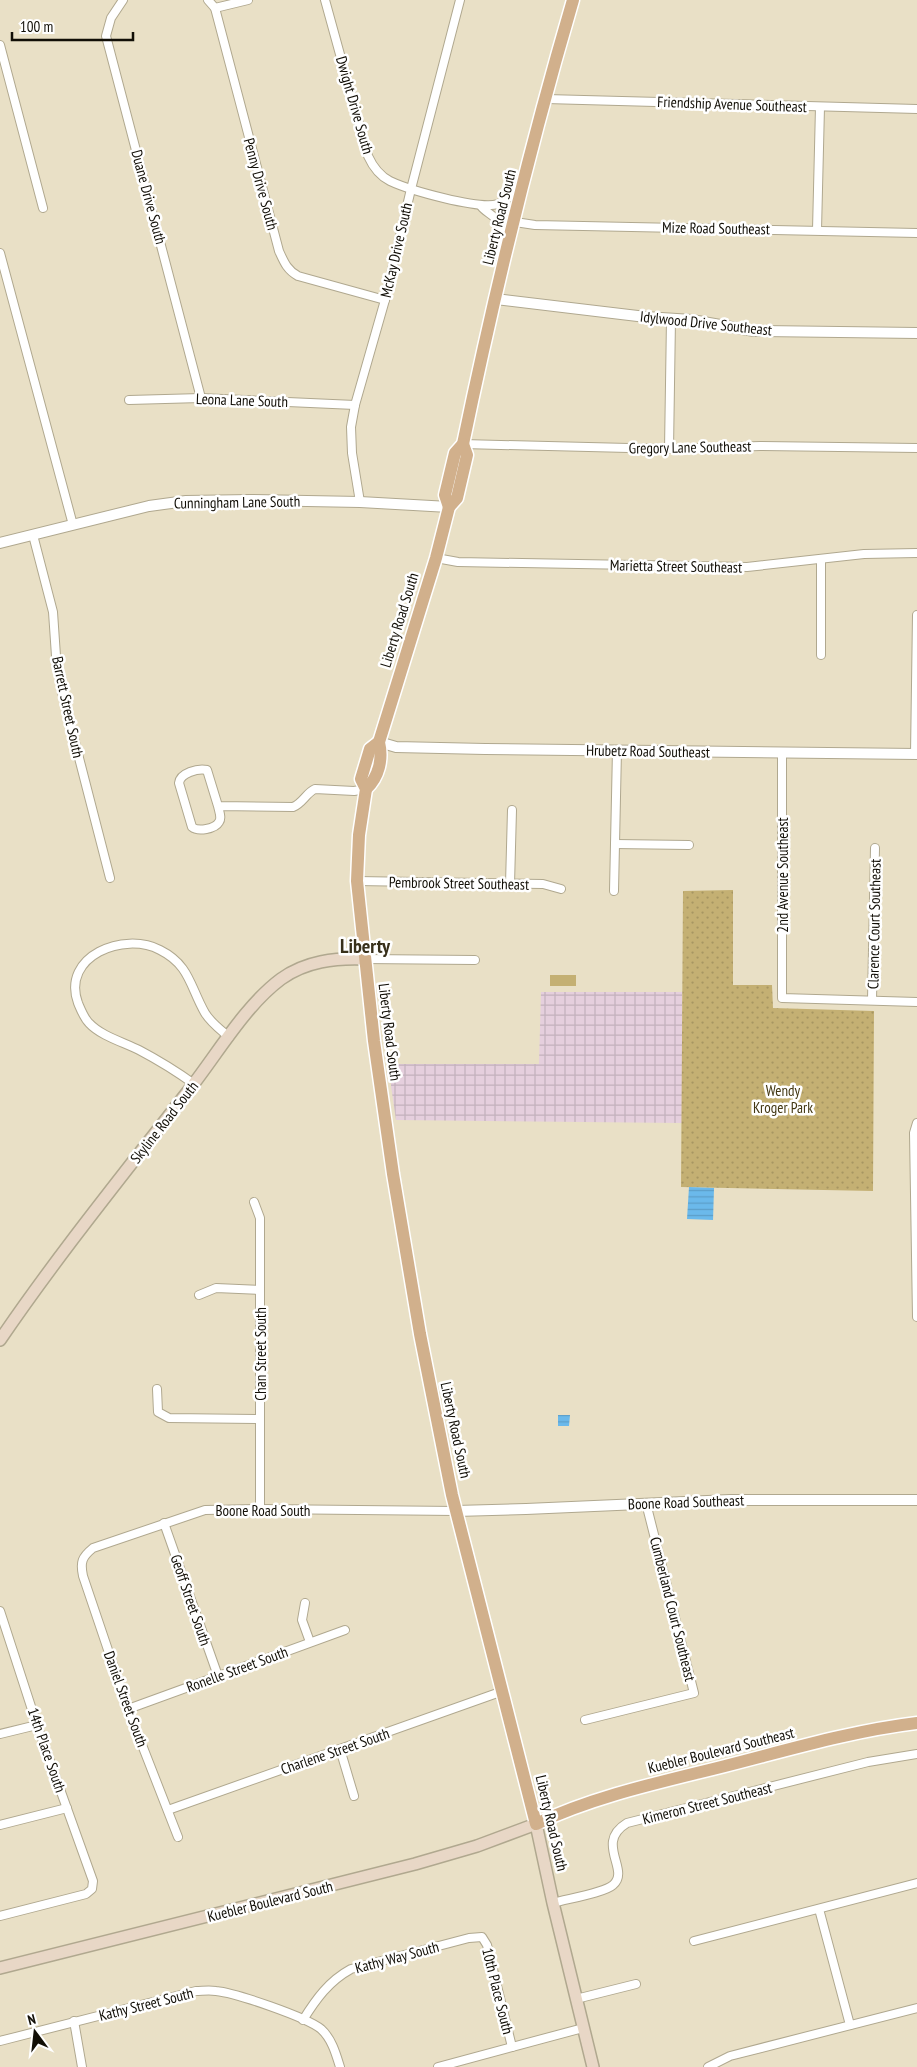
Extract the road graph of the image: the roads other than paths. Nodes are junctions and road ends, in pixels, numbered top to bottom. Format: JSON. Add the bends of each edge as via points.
{"nodes":[{"id":1,"x":124,"y":0,"type":"edge"},
{"id":2,"x":208,"y":0,"type":"edge"},
{"id":3,"x":248,"y":0,"type":"edge"},
{"id":4,"x":325,"y":0,"type":"edge"},
{"id":5,"x":460,"y":0,"type":"edge"},
{"id":6,"x":573,"y":0,"type":"edge"},
{"id":7,"x":215,"y":8,"type":"junction"},
{"id":8,"x":0,"y":45,"type":"edge"},
{"id":9,"x":546,"y":99,"type":"junction"},
{"id":10,"x":820,"y":107,"type":"junction"},
{"id":11,"x":917,"y":110,"type":"edge"},
{"id":12,"x":525,"y":179,"type":"junction"},
{"id":13,"x":411,"y":189,"type":"junction"},
{"id":14,"x":481,"y":206,"type":"junction"},
{"id":15,"x":43,"y":208,"type":"dead end"},
{"id":16,"x":515,"y":222,"type":"junction"},
{"id":17,"x":818,"y":230,"type":"junction"},
{"id":18,"x":917,"y":233,"type":"edge"},
{"id":19,"x":0,"y":253,"type":"edge"},
{"id":20,"x":503,"y":268,"type":"junction"},
{"id":21,"x":496,"y":299,"type":"junction"},
{"id":22,"x":385,"y":300,"type":"junction"},
{"id":23,"x":671,"y":320,"type":"junction"},
{"id":24,"x":917,"y":333,"type":"edge"},
{"id":25,"x":201,"y":398,"type":"junction"},
{"id":26,"x":129,"y":400,"type":"dead end"},
{"id":27,"x":355,"y":405,"type":"junction"},
{"id":28,"x":463,"y":444,"type":"junction"},
{"id":29,"x":917,"y":448,"type":"edge"},
{"id":30,"x":669,"y":449,"type":"junction"},
{"id":31,"x":360,"y":502,"type":"junction"},
{"id":32,"x":449,"y":507,"type":"junction"},
{"id":33,"x":73,"y":525,"type":"junction"},
{"id":34,"x":33,"y":535,"type":"junction"},
{"id":35,"x":0,"y":543,"type":"edge"},
{"id":36,"x":917,"y":553,"type":"edge"},
{"id":37,"x":436,"y":558,"type":"junction"},
{"id":38,"x":821,"y":559,"type":"junction"},
{"id":39,"x":917,"y":614,"type":"edge"},
{"id":40,"x":821,"y":655,"type":"dead end"},
{"id":41,"x":379,"y":742,"type":"junction"},
{"id":42,"x":617,"y":750,"type":"junction"},
{"id":43,"x":782,"y":752,"type":"junction"},
{"id":44,"x":916,"y":754,"type":"edge"},
{"id":45,"x":366,"y":789,"type":"junction"},
{"id":46,"x":218,"y":806,"type":"junction"},
{"id":47,"x":512,"y":810,"type":"dead end"},
{"id":48,"x":615,"y":844,"type":"junction"},
{"id":49,"x":689,"y":845,"type":"dead end"},
{"id":50,"x":875,"y":848,"type":"dead end"},
{"id":51,"x":110,"y":878,"type":"dead end"},
{"id":52,"x":356,"y":881,"type":"junction"},
{"id":53,"x":510,"y":884,"type":"junction"},
{"id":54,"x":561,"y":889,"type":"dead end"},
{"id":55,"x":614,"y":891,"type":"dead end"},
{"id":56,"x":364,"y":959,"type":"junction"},
{"id":57,"x":475,"y":960,"type":"dead end"},
{"id":58,"x":872,"y":1000,"type":"junction"},
{"id":59,"x":917,"y":1002,"type":"edge"},
{"id":60,"x":229,"y":1037,"type":"junction"},
{"id":61,"x":194,"y":1084,"type":"junction"},
{"id":62,"x":917,"y":1123,"type":"edge"},
{"id":63,"x":254,"y":1202,"type":"dead end"},
{"id":64,"x":260,"y":1290,"type":"junction"},
{"id":65,"x":199,"y":1295,"type":"dead end"},
{"id":66,"x":917,"y":1317,"type":"edge"},
{"id":67,"x":0,"y":1340,"type":"edge"},
{"id":68,"x":156,"y":1389,"type":"dead end"},
{"id":69,"x":260,"y":1419,"type":"junction"},
{"id":70,"x":917,"y":1500,"type":"edge"},
{"id":71,"x":646,"y":1503,"type":"junction"},
{"id":72,"x":260,"y":1509,"type":"junction"},
{"id":73,"x":456,"y":1510,"type":"junction"},
{"id":74,"x":164,"y":1523,"type":"junction"},
{"id":75,"x":81,"y":1560,"type":"joint"},
{"id":76,"x":305,"y":1603,"type":"dead end"},
{"id":77,"x":0,"y":1610,"type":"edge"},
{"id":78,"x":345,"y":1630,"type":"dead end"},
{"id":79,"x":10,"y":1638,"type":"junction"},
{"id":80,"x":0,"y":1641,"type":"edge"},
{"id":81,"x":310,"y":1642,"type":"junction"},
{"id":82,"x":218,"y":1676,"type":"junction"},
{"id":83,"x":503,"y":1691,"type":"junction"},
{"id":84,"x":128,"y":1709,"type":"junction"},
{"id":85,"x":585,"y":1720,"type":"dead end"},
{"id":86,"x":917,"y":1723,"type":"edge"},
{"id":87,"x":37,"y":1725,"type":"junction"},
{"id":88,"x":0,"y":1734,"type":"edge"},
{"id":89,"x":340,"y":1749,"type":"junction"},
{"id":90,"x":917,"y":1754,"type":"edge"},
{"id":91,"x":354,"y":1796,"type":"dead end"},
{"id":92,"x":67,"y":1808,"type":"junction"},
{"id":93,"x":168,"y":1810,"type":"junction"},
{"id":94,"x":536,"y":1824,"type":"junction"},
{"id":95,"x":0,"y":1825,"type":"edge"},
{"id":96,"x":178,"y":1837,"type":"dead end"},
{"id":97,"x":917,"y":1883,"type":"edge"},
{"id":98,"x":553,"y":1903,"type":"junction"},
{"id":99,"x":819,"y":1909,"type":"junction"},
{"id":100,"x":0,"y":1916,"type":"edge"},
{"id":101,"x":482,"y":1937,"type":"joint"},
{"id":102,"x":694,"y":1940,"type":"dead end"},
{"id":103,"x":0,"y":1968,"type":"edge"},
{"id":104,"x":636,"y":1984,"type":"dead end"},
{"id":105,"x":576,"y":1999,"type":"junction"},
{"id":106,"x":917,"y":2008,"type":"edge"},
{"id":107,"x":303,"y":2020,"type":"junction"},
{"id":108,"x":74,"y":2022,"type":"junction"},
{"id":109,"x":850,"y":2025,"type":"junction"},
{"id":110,"x":583,"y":2028,"type":"junction"},
{"id":111,"x":0,"y":2041,"type":"edge"},
{"id":112,"x":512,"y":2047,"type":"junction"},
{"id":113,"x":82,"y":2067,"type":"edge"},
{"id":114,"x":340,"y":2067,"type":"edge"},
{"id":115,"x":438,"y":2067,"type":"edge"},
{"id":116,"x":593,"y":2067,"type":"edge"},
{"id":117,"x":708,"y":2067,"type":"edge"}],
"edges":[{"from":1,"to":25,"type":"street","name":"Duane Drive South","via":[[111,18],[106,36]]},
{"from":2,"to":7,"type":"street","name":"Penny Drive South"},
{"from":3,"to":7,"type":"street"},
{"from":4,"to":13,"type":"street","name":"Dwight Drive South","via":[[371,162],[390,181]]},
{"from":5,"to":13,"type":"street","name":"McKay Drive South"},
{"from":6,"to":9,"type":"main road","name":"Liberty Road South"},
{"from":7,"to":22,"type":"street","name":"Penny Drive South","via":[[285,264],[298,276]]},
{"from":8,"to":15,"type":"street"},
{"from":9,"to":10,"type":"street","name":"Friendship Avenue Southeast"},
{"from":9,"to":12,"type":"main road","name":"Liberty Road South"},
{"from":10,"to":11,"type":"street","name":"Friendship Avenue Southeast"},
{"from":10,"to":17,"type":"street"},
{"from":12,"to":14,"type":"street","via":[[509,198]]},
{"from":12,"to":16,"type":"main road","name":"Liberty Road South"},
{"from":13,"to":14,"type":"street","name":"Dwight Drive South"},
{"from":13,"to":22,"type":"street","name":"McKay Drive South"},
{"from":14,"to":20,"type":"street","via":[[499,224],[499,253]]},
{"from":16,"to":17,"type":"street","name":"Mize Road Southeast"},
{"from":16,"to":20,"type":"main road","name":"Liberty Road South"},
{"from":17,"to":18,"type":"street","name":"Mize Road Southeast"},
{"from":19,"to":33,"type":"street"},
{"from":20,"to":21,"type":"main road","name":"Liberty Road South"},
{"from":21,"to":23,"type":"street","name":"Idylwood Drive Southeast"},
{"from":21,"to":28,"type":"main road","name":"Liberty Road South"},
{"from":22,"to":27,"type":"street","name":"McKay Drive South"},
{"from":23,"to":24,"type":"street","name":"Idylwood Drive Southeast","via":[[699,321],[754,331]]},
{"from":23,"to":30,"type":"street"},
{"from":25,"to":26,"type":"street","name":"Leona Lane South"},
{"from":25,"to":27,"type":"street","name":"Leona Lane South"},
{"from":27,"to":31,"type":"street","name":"McKay Drive South","via":[[351,427],[352,453]]},
{"from":28,"to":30,"type":"street","name":"Gregory Lane Southeast"},
{"from":28,"to":32,"type":"main road","name":"Liberty Road South","via":[[467,455],[457,498]]},
{"from":29,"to":30,"type":"street","name":"Gregory Lane Southeast","via":[[760,446]]},
{"from":31,"to":32,"type":"street","name":"Cunningham Lane South"},
{"from":31,"to":33,"type":"street","name":"Cunningham Lane South","via":[[186,501],[149,506]]},
{"from":32,"to":37,"type":"main road","name":"Liberty Road South"},
{"from":33,"to":34,"type":"street","name":"Cunningham Lane South"},
{"from":34,"to":35,"type":"street","name":"Cunningham Lane South"},
{"from":34,"to":51,"type":"street","name":"Barrett Street South","via":[[53,612],[62,692]]},
{"from":36,"to":38,"type":"street","name":"Marietta Street Southeast"},
{"from":37,"to":38,"type":"street","name":"Marietta Street Southeast","via":[[458,562],[747,567]]},
{"from":37,"to":41,"type":"main road","name":"Liberty Road South"},
{"from":38,"to":40,"type":"street"},
{"from":39,"to":44,"type":"street"},
{"from":41,"to":42,"type":"street","name":"Hrubetz Road Southeast","via":[[396,746]]},
{"from":41,"to":45,"type":"main road","name":"Liberty Road South","via":[[382,754],[374,781]]},
{"from":42,"to":43,"type":"street","name":"Hrubetz Road Southeast"},
{"from":42,"to":48,"type":"street"},
{"from":43,"to":44,"type":"street","name":"Hrubetz Road Southeast"},
{"from":43,"to":58,"type":"street","name":"2nd Avenue Southeast","via":[[782,998]]},
{"from":45,"to":46,"type":"street","via":[[315,789],[293,807]]},
{"from":45,"to":52,"type":"main road","name":"Liberty Road South","via":[[358,835]]},
{"from":46,"to":46,"type":"street","via":[[207,770],[182,775],[179,783],[195,830],[216,826],[221,819]]},
{"from":47,"to":53,"type":"street"},
{"from":48,"to":49,"type":"street"},
{"from":48,"to":55,"type":"street"},
{"from":50,"to":58,"type":"street","name":"Clarence Court Southeast"},
{"from":52,"to":53,"type":"street","name":"Pembrook Street Southeast"},
{"from":52,"to":56,"type":"main road","name":"Liberty Road South"},
{"from":53,"to":54,"type":"street","name":"Pembrook Street Southeast","via":[[543,884]]},
{"from":56,"to":57,"type":"street"},
{"from":56,"to":60,"type":"main road","name":"Skyline Road South","via":[[318,962],[291,973],[268,990]]},
{"from":56,"to":73,"type":"main road","name":"Liberty Road South","via":[[400,1220]]},
{"from":58,"to":59,"type":"street"},
{"from":60,"to":61,"type":"main road","name":"Skyline Road South"},
{"from":60,"to":61,"type":"street","via":[[205,1013],[190,979],[178,962],[160,949],[130,944],[111,946],[86,961],[78,970],[74,992],[88,1023],[160,1061]]},
{"from":61,"to":67,"type":"main road","name":"Skyline Road South"},
{"from":62,"to":66,"type":"street","via":[[914,1133]]},
{"from":63,"to":64,"type":"street","name":"Chan Street South","via":[[260,1218]]},
{"from":64,"to":65,"type":"street","via":[[216,1288]]},
{"from":64,"to":69,"type":"street","name":"Chan Street South"},
{"from":68,"to":69,"type":"street","via":[[158,1412],[169,1418]]},
{"from":69,"to":72,"type":"street","name":"Chan Street South"},
{"from":70,"to":71,"type":"street","name":"Boone Road Southeast"},
{"from":71,"to":73,"type":"street","name":"Boone Road Southeast","via":[[526,1510]]},
{"from":71,"to":85,"type":"street","name":"Cumberland Court Southeast","via":[[694,1693]]},
{"from":72,"to":73,"type":"street","name":"Boone Road South"},
{"from":72,"to":74,"type":"street","name":"Boone Road South","via":[[205,1510]]},
{"from":73,"to":83,"type":"main road","name":"Liberty Road South"},
{"from":74,"to":75,"type":"street","name":"Boone Road South","via":[[93,1548]]},
{"from":74,"to":82,"type":"street","name":"Geoff Street South"},
{"from":75,"to":84,"type":"street","name":"Daniel Street South","via":[[83,1576]]},
{"from":76,"to":81,"type":"street","via":[[302,1620]]},
{"from":77,"to":79,"type":"street","name":"14th Place South"},
{"from":78,"to":81,"type":"street","name":"Ronelle Street South"},
{"from":79,"to":80,"type":"street"},
{"from":79,"to":87,"type":"street","name":"14th Place South"},
{"from":81,"to":82,"type":"street","name":"Ronelle Street South"},
{"from":82,"to":84,"type":"street","name":"Ronelle Street South"},
{"from":83,"to":89,"type":"street","name":"Charlene Street South"},
{"from":83,"to":94,"type":"main road","name":"Liberty Road South"},
{"from":84,"to":93,"type":"street","name":"Daniel Street South"},
{"from":86,"to":94,"type":"main road","name":"Kuebler Boulevard Southeast","via":[[850,1734],[670,1780],[591,1802]]},
{"from":87,"to":88,"type":"street"},
{"from":87,"to":92,"type":"street","name":"14th Place South"},
{"from":89,"to":91,"type":"street"},
{"from":89,"to":93,"type":"street","name":"Charlene Street South"},
{"from":90,"to":98,"type":"street","name":"Kimeron Street Southeast","via":[[868,1762],[627,1823],[619,1828],[612,1842],[618,1877],[613,1885]]},
{"from":92,"to":95,"type":"street"},
{"from":92,"to":100,"type":"street","name":"14th Place South","via":[[93,1881],[92,1889],[81,1895]]},
{"from":93,"to":96,"type":"street","name":"Daniel Street South"},
{"from":94,"to":98,"type":"main road","name":"Liberty Road South"},
{"from":94,"to":103,"type":"main road","name":"Kuebler Boulevard South","via":[[415,1864]]},
{"from":97,"to":99,"type":"street"},
{"from":98,"to":105,"type":"main road","name":"Liberty Road South"},
{"from":99,"to":102,"type":"street"},
{"from":99,"to":109,"type":"street"},
{"from":101,"to":107,"type":"street","name":"Kathy Way South","via":[[351,1969],[318,1995]]},
{"from":101,"to":112,"type":"street","name":"10th Place South","via":[[487,1945]]},
{"from":104,"to":105,"type":"street"},
{"from":105,"to":110,"type":"main road","name":"Liberty Road South"},
{"from":106,"to":109,"type":"street"},
{"from":107,"to":108,"type":"street","name":"Kathy Street South","via":[[215,1990],[196,1991]]},
{"from":107,"to":114,"type":"street","via":[[321,2030],[331,2041]]},
{"from":108,"to":111,"type":"street","name":"Kathy Street South"},
{"from":108,"to":113,"type":"street"},
{"from":109,"to":117,"type":"street","via":[[730,2056]]},
{"from":110,"to":112,"type":"street"},
{"from":110,"to":116,"type":"main road","name":"Liberty Road South"},
{"from":112,"to":115,"type":"street"}]}
